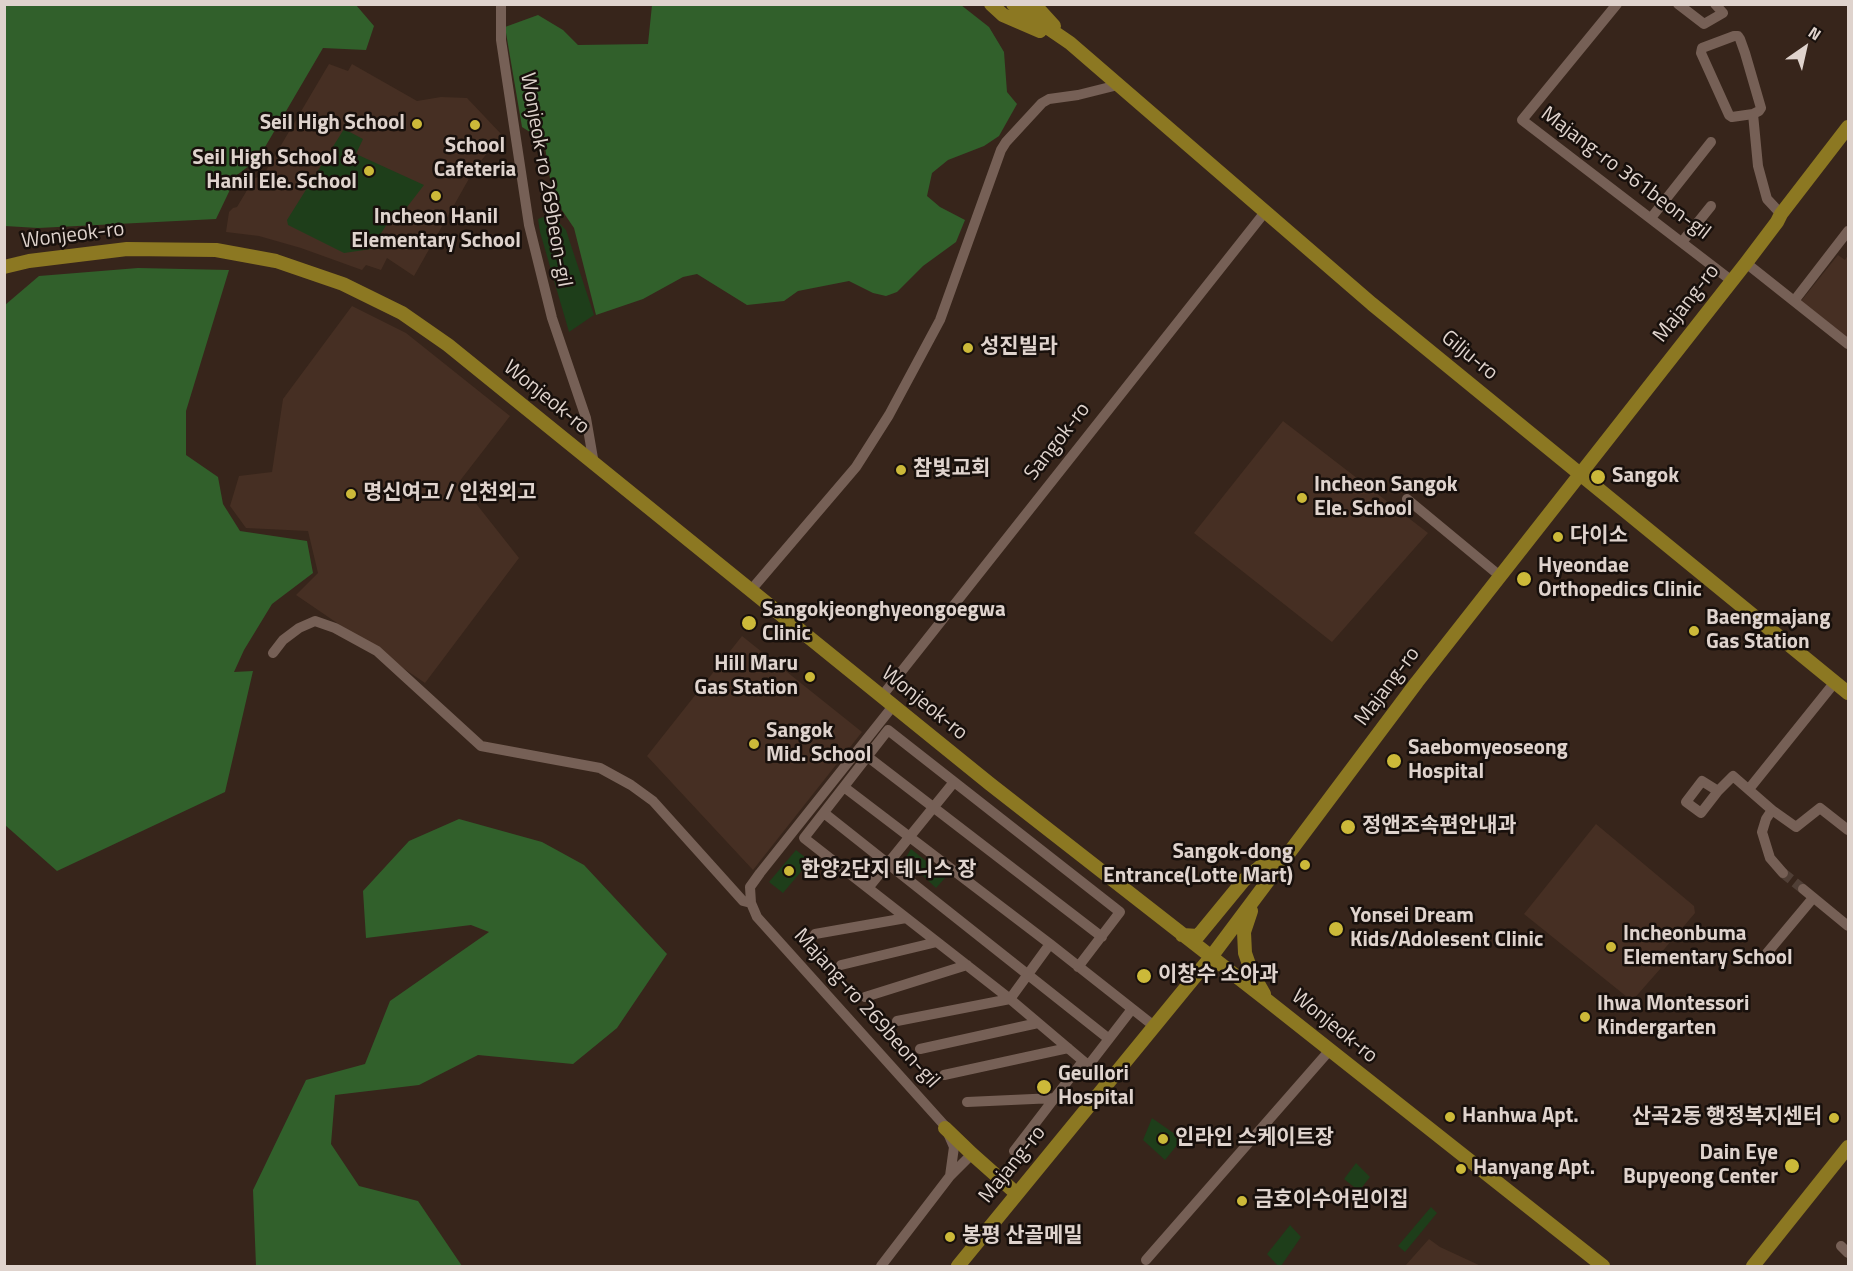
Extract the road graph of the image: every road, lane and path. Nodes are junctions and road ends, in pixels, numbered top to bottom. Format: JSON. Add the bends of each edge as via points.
{"nodes":[{"id":1,"x":501,"y":4,"type":"edge"},
{"id":2,"x":991,"y":4,"type":"edge"},
{"id":3,"x":1013,"y":4,"type":"edge"},
{"id":4,"x":1034,"y":4,"type":"edge"},
{"id":5,"x":1046,"y":4,"type":"edge"},
{"id":6,"x":1617,"y":4,"type":"edge"},
{"id":7,"x":1677,"y":4,"type":"edge"},
{"id":8,"x":1715,"y":4,"type":"edge"},
{"id":9,"x":1070,"y":44,"type":"junction"},
{"id":10,"x":1118,"y":85,"type":"junction"},
{"id":11,"x":1753,"y":114,"type":"junction"},
{"id":12,"x":1848,"y":127,"type":"edge"},
{"id":13,"x":1711,"y":142,"type":"dead end"},
{"id":14,"x":1711,"y":206,"type":"dead end"},
{"id":15,"x":1265,"y":212,"type":"junction"},
{"id":16,"x":1781,"y":214,"type":"junction"},
{"id":17,"x":1650,"y":218,"type":"junction"},
{"id":18,"x":1848,"y":231,"type":"edge"},
{"id":19,"x":1682,"y":243,"type":"junction"},
{"id":20,"x":1746,"y":263,"type":"junction"},
{"id":21,"x":4,"y":267,"type":"edge"},
{"id":22,"x":1732,"y":281,"type":"junction"},
{"id":23,"x":1794,"y":301,"type":"junction"},
{"id":24,"x":1848,"y":344,"type":"edge"},
{"id":25,"x":594,"y":464,"type":"junction"},
{"id":26,"x":1580,"y":474,"type":"junction"},
{"id":27,"x":1407,"y":499,"type":"dead end"},
{"id":28,"x":1500,"y":576,"type":"junction"},
{"id":29,"x":751,"y":590,"type":"junction"},
{"id":30,"x":273,"y":653,"type":"dead end"},
{"id":31,"x":1835,"y":682,"type":"junction"},
{"id":32,"x":1848,"y":693,"type":"edge"},
{"id":33,"x":882,"y":696,"type":"junction"},
{"id":34,"x":893,"y":706,"type":"junction"},
{"id":35,"x":868,"y":757,"type":"junction"},
{"id":36,"x":954,"y":782,"type":"junction"},
{"id":37,"x":844,"y":787,"type":"junction"},
{"id":38,"x":1749,"y":789,"type":"junction"},
{"id":39,"x":1718,"y":791,"type":"dead end"},
{"id":40,"x":933,"y":807,"type":"junction"},
{"id":41,"x":1772,"y":810,"type":"junction"},
{"id":42,"x":824,"y":813,"type":"junction"},
{"id":43,"x":1848,"y":830,"type":"edge"},
{"id":44,"x":910,"y":837,"type":"junction"},
{"id":45,"x":1290,"y":850,"type":"junction"},
{"id":46,"x":888,"y":864,"type":"junction"},
{"id":47,"x":1783,"y":873,"type":"tunnel mouth"},
{"id":48,"x":868,"y":888,"type":"junction"},
{"id":49,"x":1803,"y":889,"type":"tunnel mouth"},
{"id":50,"x":1813,"y":898,"type":"junction"},
{"id":51,"x":1255,"y":899,"type":"junction"},
{"id":52,"x":751,"y":903,"type":"junction"},
{"id":53,"x":906,"y":918,"type":"junction"},
{"id":54,"x":1848,"y":926,"type":"edge"},
{"id":55,"x":815,"y":934,"type":"dead end"},
{"id":56,"x":1182,"y":935,"type":"junction"},
{"id":57,"x":1101,"y":937,"type":"junction"},
{"id":58,"x":937,"y":942,"type":"junction"},
{"id":59,"x":1050,"y":944,"type":"junction"},
{"id":60,"x":1767,"y":953,"type":"dead end"},
{"id":61,"x":1211,"y":957,"type":"junction"},
{"id":62,"x":841,"y":965,"type":"dead end"},
{"id":63,"x":967,"y":965,"type":"junction"},
{"id":64,"x":1078,"y":967,"type":"junction"},
{"id":65,"x":1027,"y":975,"type":"junction"},
{"id":66,"x":865,"y":997,"type":"dead end"},
{"id":67,"x":1010,"y":999,"type":"junction"},
{"id":68,"x":1268,"y":1001,"type":"junction"},
{"id":69,"x":1132,"y":1009,"type":"junction"},
{"id":70,"x":897,"y":1020,"type":"dead end"},
{"id":71,"x":1038,"y":1023,"type":"junction"},
{"id":72,"x":1154,"y":1026,"type":"junction"},
{"id":73,"x":1109,"y":1039,"type":"junction"},
{"id":74,"x":1068,"y":1048,"type":"junction"},
{"id":75,"x":920,"y":1049,"type":"dead end"},
{"id":76,"x":1329,"y":1051,"type":"junction"},
{"id":77,"x":1086,"y":1063,"type":"junction"},
{"id":78,"x":944,"y":1075,"type":"dead end"},
{"id":79,"x":1108,"y":1082,"type":"junction"},
{"id":80,"x":1055,"y":1098,"type":"junction"},
{"id":81,"x":967,"y":1102,"type":"dead end"},
{"id":82,"x":945,"y":1128,"type":"junction"},
{"id":83,"x":1848,"y":1147,"type":"edge"},
{"id":84,"x":1014,"y":1151,"type":"dead end"},
{"id":85,"x":972,"y":1154,"type":"junction"},
{"id":86,"x":950,"y":1176,"type":"junction"},
{"id":87,"x":1017,"y":1194,"type":"junction"},
{"id":88,"x":1146,"y":1260,"type":"dead end"},
{"id":89,"x":881,"y":1266,"type":"edge"},
{"id":90,"x":958,"y":1266,"type":"edge"},
{"id":91,"x":1603,"y":1266,"type":"edge"},
{"id":92,"x":1753,"y":1266,"type":"edge"}],
"edges":[{"from":1,"to":25,"type":"street","name":"Wonjeok-ro 269beon-gil","via":[[501,40],[529,225],[552,318],[585,418]]},
{"from":2,"to":9,"type":"main road","via":[[1003,15]]},
{"from":3,"to":9,"type":"main road","name":"Gilju-ro"},
{"from":4,"to":9,"type":"main road","name":"Gilju-ro"},
{"from":5,"to":9,"type":"main road"},
{"from":6,"to":17,"type":"street","name":"Majang-ro 361beon-gil","via":[[1522,120]]},
{"from":7,"to":8,"type":"street","via":[[1704,24],[1723,13]]},
{"from":9,"to":10,"type":"main road","name":"Gilju-ro"},
{"from":10,"to":15,"type":"main road","name":"Gilju-ro"},
{"from":10,"to":29,"type":"street","via":[[1049,99],[1036,108],[1000,150],[940,320],[889,415],[856,467]]},
{"from":11,"to":11,"type":"street","via":[[1761,105],[1738,36],[1702,48],[1729,115]]},
{"from":11,"to":16,"type":"street","via":[[1758,166],[1767,200]]},
{"from":12,"to":16,"type":"main road","name":"Majang-ro"},
{"from":13,"to":17,"type":"street"},
{"from":14,"to":19,"type":"street"},
{"from":15,"to":26,"type":"main road","name":"Gilju-ro"},
{"from":15,"to":33,"type":"street","name":"Sangok-ro"},
{"from":16,"to":20,"type":"main road","name":"Majang-ro"},
{"from":17,"to":19,"type":"street","name":"Majang-ro 361beon-gil"},
{"from":18,"to":23,"type":"street"},
{"from":19,"to":22,"type":"street","name":"Majang-ro 361beon-gil"},
{"from":20,"to":22,"type":"main road","name":"Majang-ro"},
{"from":20,"to":23,"type":"street"},
{"from":21,"to":25,"type":"main road","name":"Wonjeok-ro","via":[[127,249],[216,250],[276,261],[343,284],[402,313],[448,345]]},
{"from":22,"to":26,"type":"main road","name":"Majang-ro"},
{"from":23,"to":24,"type":"street"},
{"from":25,"to":29,"type":"main road","name":"Wonjeok-ro"},
{"from":26,"to":28,"type":"main road","name":"Majang-ro"},
{"from":26,"to":31,"type":"main road","name":"Gilju-ro"},
{"from":27,"to":28,"type":"street"},
{"from":28,"to":45,"type":"main road","name":"Majang-ro","via":[[1289,853]]},
{"from":29,"to":33,"type":"main road","name":"Wonjeok-ro"},
{"from":30,"to":52,"type":"street","via":[[283,640],[315,621],[335,628],[377,651],[481,746],[600,768],[631,785],[653,801],[743,901]]},
{"from":31,"to":32,"type":"main road","name":"Gilju-ro"},
{"from":31,"to":38,"type":"street"},
{"from":33,"to":34,"type":"main road","name":"Wonjeok-ro"},
{"from":34,"to":52,"type":"street","via":[[760,873],[750,888]]},
{"from":34,"to":56,"type":"main road","name":"Wonjeok-ro"},
{"from":35,"to":36,"type":"street","via":[[888,730]]},
{"from":35,"to":37,"type":"street"},
{"from":35,"to":40,"type":"street"},
{"from":36,"to":40,"type":"street"},
{"from":36,"to":57,"type":"street","via":[[1120,912]]},
{"from":37,"to":42,"type":"street"},
{"from":37,"to":44,"type":"street"},
{"from":38,"to":39,"type":"street","via":[[1733,776]]},
{"from":38,"to":41,"type":"street"},
{"from":40,"to":44,"type":"street"},
{"from":40,"to":57,"type":"street"},
{"from":41,"to":43,"type":"street","via":[[1796,827],[1820,808]]},
{"from":41,"to":47,"type":"street","via":[[1762,832],[1770,858]]},
{"from":42,"to":46,"type":"street"},
{"from":42,"to":48,"type":"street","via":[[804,838]]},
{"from":44,"to":46,"type":"street"},
{"from":44,"to":59,"type":"street"},
{"from":45,"to":51,"type":"main road","name":"Majang-ro"},
{"from":45,"to":56,"type":"main road","via":[[1244,880],[1198,936]]},
{"from":46,"to":48,"type":"street"},
{"from":46,"to":65,"type":"street"},
{"from":48,"to":53,"type":"street"},
{"from":49,"to":50,"type":"street"},
{"from":50,"to":54,"type":"street"},
{"from":50,"to":60,"type":"street"},
{"from":51,"to":61,"type":"main road","name":"Majang-ro"},
{"from":51,"to":68,"type":"main road","via":[[1244,932],[1245,953]]},
{"from":52,"to":82,"type":"street","name":"Majang-ro 269beon-gil","via":[[757,917]]},
{"from":53,"to":55,"type":"street"},
{"from":53,"to":58,"type":"street"},
{"from":56,"to":61,"type":"main road","name":"Wonjeok-ro"},
{"from":57,"to":64,"type":"street"},
{"from":58,"to":62,"type":"street"},
{"from":58,"to":63,"type":"street"},
{"from":59,"to":64,"type":"street"},
{"from":59,"to":65,"type":"street"},
{"from":61,"to":68,"type":"main road","name":"Wonjeok-ro"},
{"from":61,"to":72,"type":"main road","name":"Majang-ro"},
{"from":63,"to":66,"type":"street"},
{"from":63,"to":67,"type":"street"},
{"from":64,"to":69,"type":"street"},
{"from":65,"to":67,"type":"street"},
{"from":65,"to":73,"type":"street"},
{"from":67,"to":70,"type":"street"},
{"from":67,"to":71,"type":"street"},
{"from":68,"to":76,"type":"main road","name":"Wonjeok-ro"},
{"from":69,"to":72,"type":"street"},
{"from":69,"to":73,"type":"street"},
{"from":71,"to":74,"type":"street"},
{"from":71,"to":75,"type":"street"},
{"from":72,"to":79,"type":"main road","name":"Majang-ro"},
{"from":73,"to":77,"type":"street"},
{"from":74,"to":77,"type":"street"},
{"from":74,"to":78,"type":"street"},
{"from":76,"to":88,"type":"street"},
{"from":76,"to":91,"type":"main road","name":"Wonjeok-ro"},
{"from":77,"to":79,"type":"street"},
{"from":77,"to":80,"type":"street"},
{"from":79,"to":87,"type":"main road","name":"Majang-ro"},
{"from":80,"to":81,"type":"street"},
{"from":80,"to":84,"type":"street"},
{"from":82,"to":85,"type":"main road"},
{"from":82,"to":86,"type":"street","via":[[954,1148]]},
{"from":83,"to":92,"type":"main road"},
{"from":85,"to":86,"type":"street"},
{"from":85,"to":87,"type":"main road"},
{"from":86,"to":89,"type":"street"},
{"from":87,"to":90,"type":"main road","name":"Majang-ro"}]}
